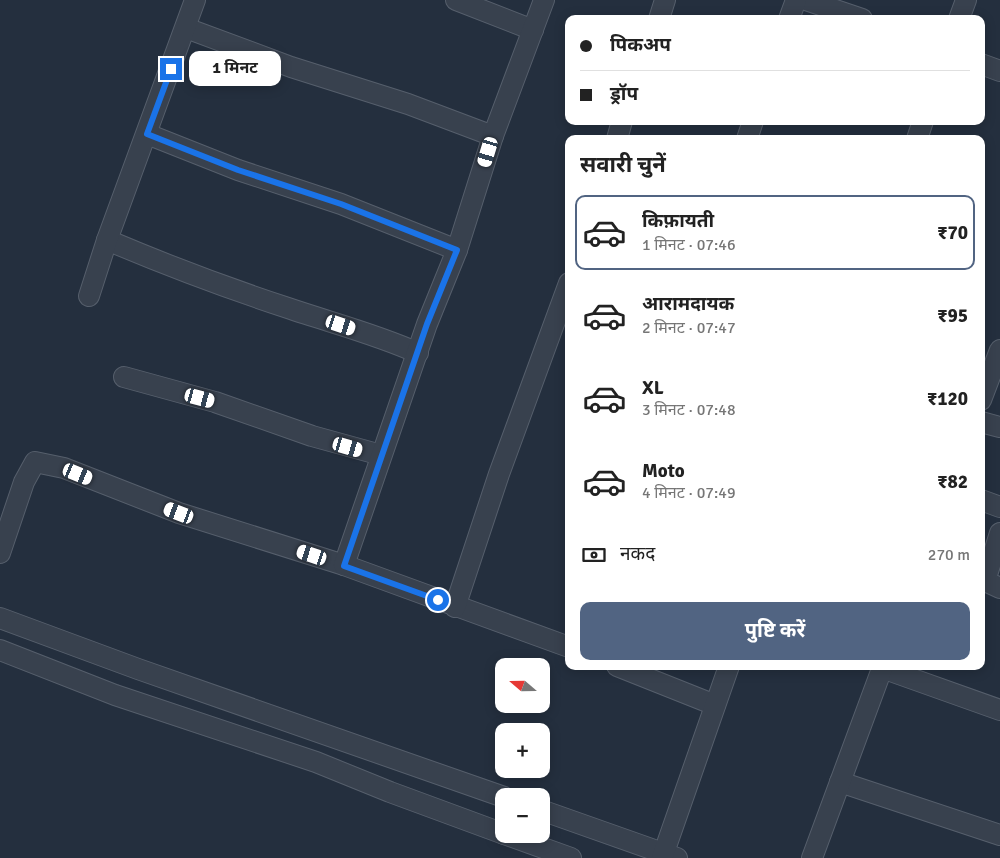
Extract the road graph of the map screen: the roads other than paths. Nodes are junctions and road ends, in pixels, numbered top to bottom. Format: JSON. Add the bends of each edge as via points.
{"nodes":[{"id":1,"x":195,"y":0,"type":"edge"},
{"id":2,"x":456,"y":0,"type":"edge"},
{"id":3,"x":544,"y":0,"type":"edge"},
{"id":4,"x":665,"y":0,"type":"edge"},
{"id":5,"x":796,"y":0,"type":"edge"},
{"id":6,"x":806,"y":0,"type":"edge"},
{"id":7,"x":966,"y":0,"type":"edge"},
{"id":8,"x":660,"y":15,"type":"edge"},
{"id":9,"x":790,"y":15,"type":"edge"},
{"id":10,"x":850,"y":15,"type":"edge"},
{"id":11,"x":960,"y":15,"type":"edge"},
{"id":12,"x":186,"y":28,"type":"junction"},
{"id":13,"x":533,"y":30,"type":"junction"},
{"id":14,"x":985,"y":65,"type":"edge"},
{"id":15,"x":1000,"y":71,"type":"edge"},
{"id":16,"x":147,"y":134,"type":"junction"},
{"id":17,"x":492,"y":136,"type":"junction"},
{"id":18,"x":107,"y":240,"type":"junction"},
{"id":19,"x":457,"y":250,"type":"junction"},
{"id":20,"x":565,"y":293,"type":"edge"},
{"id":21,"x":89,"y":296,"type":"dead end"},
{"id":22,"x":1000,"y":350,"type":"edge"},
{"id":23,"x":418,"y":353,"type":"junction"},
{"id":24,"x":124,"y":377,"type":"dead end"},
{"id":25,"x":985,"y":389,"type":"edge"},
{"id":26,"x":985,"y":423,"type":"edge"},
{"id":27,"x":1000,"y":427,"type":"edge"},
{"id":28,"x":381,"y":455,"type":"junction"},
{"id":29,"x":985,"y":501,"type":"edge"},
{"id":30,"x":1000,"y":507,"type":"edge"},
{"id":31,"x":1000,"y":533,"type":"edge"},
{"id":32,"x":0,"y":553,"type":"edge"},
{"id":33,"x":344,"y":566,"type":"junction"},
{"id":34,"x":985,"y":578,"type":"edge"},
{"id":35,"x":985,"y":581,"type":"edge"},
{"id":36,"x":1000,"y":588,"type":"edge"},
{"id":37,"x":455,"y":607,"type":"junction"},
{"id":38,"x":0,"y":618,"type":"edge"},
{"id":39,"x":565,"y":645,"type":"edge"},
{"id":40,"x":0,"y":650,"type":"edge"},
{"id":41,"x":627,"y":670,"type":"edge"},
{"id":42,"x":728,"y":670,"type":"edge"},
{"id":43,"x":881,"y":670,"type":"edge"},
{"id":44,"x":890,"y":670,"type":"edge"},
{"id":45,"x":715,"y":705,"type":"junction"},
{"id":46,"x":1000,"y":710,"type":"edge"},
{"id":47,"x":840,"y":782,"type":"junction"},
{"id":48,"x":495,"y":794,"type":"edge"},
{"id":49,"x":550,"y":813,"type":"edge"},
{"id":50,"x":495,"y":831,"type":"edge"},
{"id":51,"x":1000,"y":835,"type":"edge"},
{"id":52,"x":529,"y":843,"type":"edge"},
{"id":53,"x":668,"y":856,"type":"edge"},
{"id":54,"x":571,"y":858,"type":"edge"},
{"id":55,"x":812,"y":858,"type":"edge"}],
"edges":[{"from":1,"to":12,"type":"street"},
{"from":2,"to":13,"type":"street"},
{"from":3,"to":13,"type":"street"},
{"from":4,"to":8,"type":"street"},
{"from":5,"to":9,"type":"street"},
{"from":6,"to":10,"type":"street"},
{"from":7,"to":11,"type":"street"},
{"from":12,"to":16,"type":"street"},
{"from":12,"to":17,"type":"street"},
{"from":13,"to":17,"type":"street"},
{"from":14,"to":15,"type":"street"},
{"from":16,"to":18,"type":"street"},
{"from":16,"to":19,"type":"street"},
{"from":17,"to":19,"type":"street"},
{"from":18,"to":21,"type":"street"},
{"from":18,"to":23,"type":"street"},
{"from":19,"to":23,"type":"street"},
{"from":20,"to":37,"type":"street"},
{"from":22,"to":25,"type":"street"},
{"from":23,"to":28,"type":"street"},
{"from":24,"to":28,"type":"street","via":[[215,402]]},
{"from":26,"to":27,"type":"street"},
{"from":28,"to":33,"type":"street"},
{"from":29,"to":30,"type":"street"},
{"from":31,"to":34,"type":"street"},
{"from":32,"to":33,"type":"street","via":[[24,482],[35,462],[64,468],[179,513]]},
{"from":33,"to":37,"type":"street"},
{"from":35,"to":36,"type":"street"},
{"from":37,"to":39,"type":"street"},
{"from":38,"to":48,"type":"street"},
{"from":40,"to":50,"type":"street","via":[[115,695],[316,762]]},
{"from":41,"to":45,"type":"street"},
{"from":42,"to":45,"type":"street"},
{"from":43,"to":47,"type":"street"},
{"from":44,"to":46,"type":"street"},
{"from":45,"to":53,"type":"street"},
{"from":47,"to":51,"type":"street"},
{"from":47,"to":55,"type":"street"},
{"from":49,"to":53,"type":"street"},
{"from":52,"to":54,"type":"street"}]}
